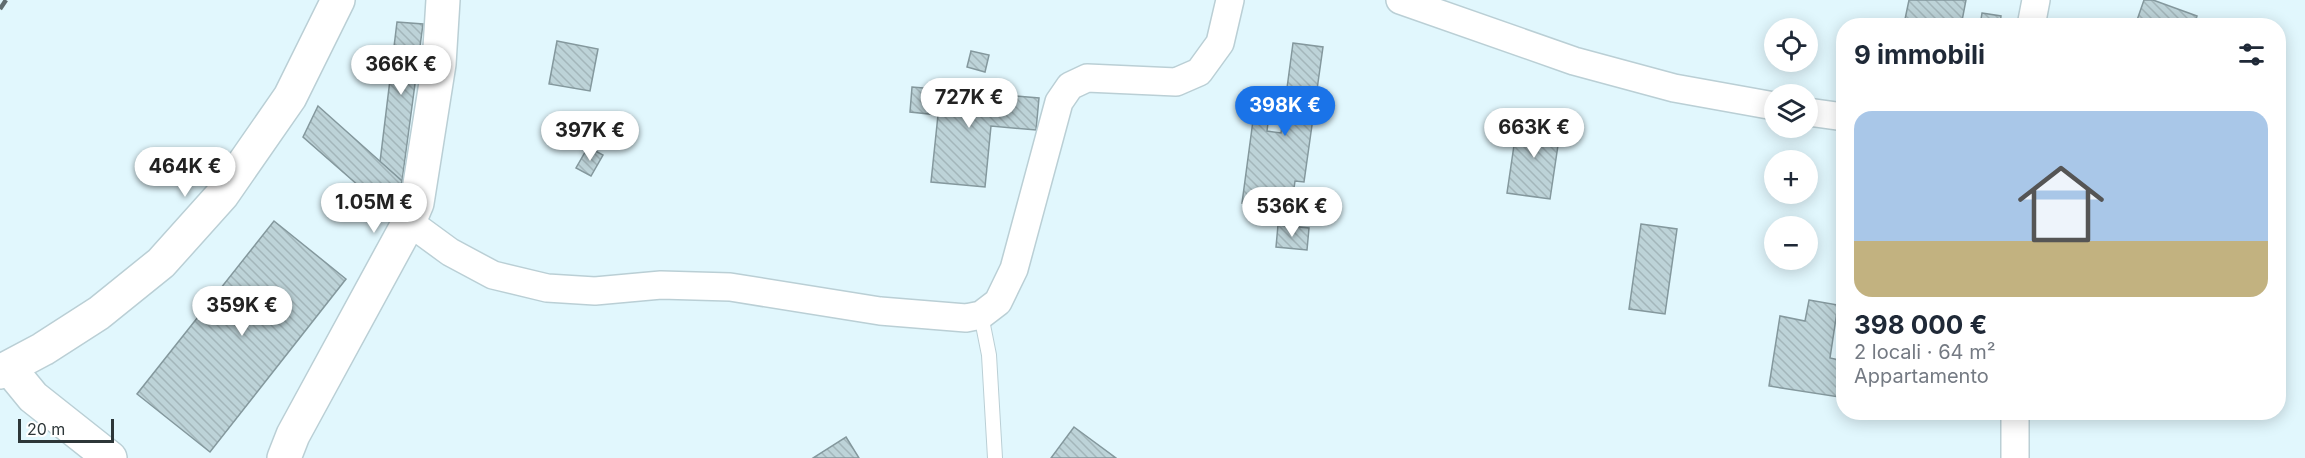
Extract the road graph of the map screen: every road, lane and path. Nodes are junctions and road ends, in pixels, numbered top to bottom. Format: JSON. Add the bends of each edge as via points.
{"nodes":[{"id":1,"x":338,"y":0,"type":"edge"},
{"id":2,"x":443,"y":0,"type":"edge"},
{"id":3,"x":1230,"y":0,"type":"edge"},
{"id":4,"x":1400,"y":0,"type":"edge"},
{"id":5,"x":2036,"y":0,"type":"edge"},
{"id":6,"x":2033,"y":18,"type":"edge"},
{"id":7,"x":1764,"y":104,"type":"edge"},
{"id":8,"x":1818,"y":113,"type":"edge"},
{"id":9,"x":1836,"y":116,"type":"edge"},
{"id":10,"x":409,"y":222,"type":"junction"},
{"id":11,"x":981,"y":315,"type":"junction"},
{"id":12,"x":5,"y":370,"type":"edge"},
{"id":13,"x":2015,"y":420,"type":"edge"},
{"id":14,"x":110,"y":458,"type":"edge"},
{"id":15,"x":284,"y":458,"type":"edge"},
{"id":16,"x":995,"y":458,"type":"edge"},
{"id":17,"x":2015,"y":458,"type":"edge"}],
"edges":[{"from":1,"to":12,"type":"street","via":[[290,97],[214,204],[152,270],[99,313]]},
{"from":2,"to":10,"type":"street","via":[[439,64],[417,203]]},
{"from":3,"to":11,"type":"street","via":[[1220,43],[1199,72],[1176,82],[1088,78],[1070,86],[1059,102],[1014,269],[998,302]]},
{"from":4,"to":7,"type":"street","via":[[1574,61],[1674,88]]},
{"from":5,"to":6,"type":"street"},
{"from":8,"to":9,"type":"street"},
{"from":10,"to":11,"type":"street","via":[[450,252],[494,275],[547,288],[595,291],[661,285],[729,287],[880,311],[966,318]]},
{"from":10,"to":15,"type":"street"},
{"from":11,"to":16,"type":"lane","via":[[989,355]]},
{"from":12,"to":14,"type":"street"},
{"from":13,"to":17,"type":"street"}]}
